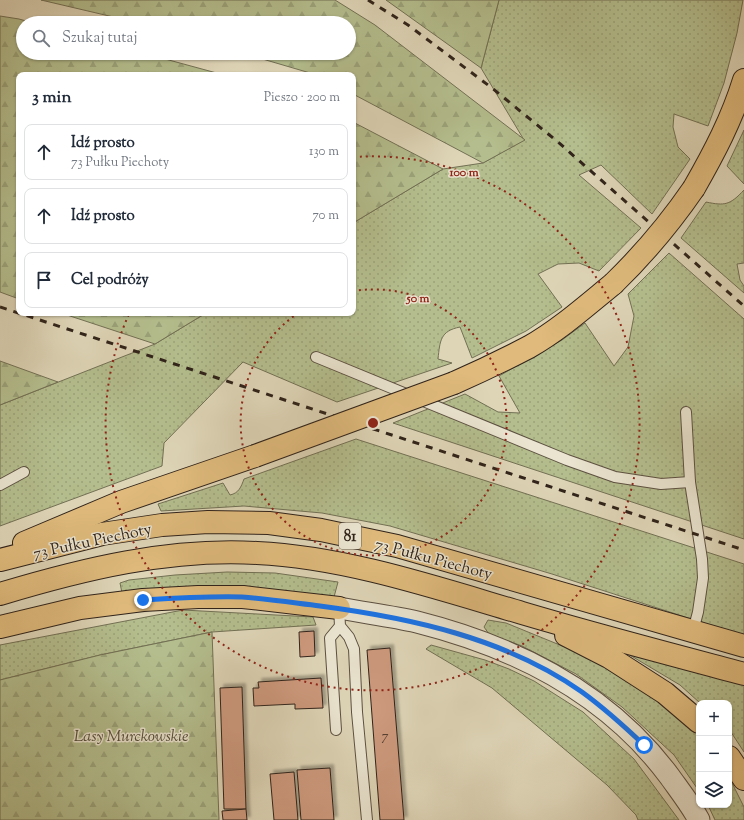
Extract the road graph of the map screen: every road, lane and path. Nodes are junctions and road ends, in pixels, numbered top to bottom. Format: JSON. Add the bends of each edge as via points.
{"nodes":[{"id":1,"x":744,"y":80,"type":"edge"},
{"id":2,"x":316,"y":357,"type":"dead end"},
{"id":3,"x":686,"y":412,"type":"dead end"},
{"id":4,"x":24,"y":472,"type":"dead end"},
{"id":5,"x":690,"y":482,"type":"junction"},
{"id":6,"x":0,"y":485,"type":"edge"},
{"id":7,"x":0,"y":552,"type":"edge"},
{"id":8,"x":0,"y":560,"type":"edge"},
{"id":9,"x":0,"y":594,"type":"edge"},
{"id":10,"x":532,"y":616,"type":"junction"},
{"id":11,"x":339,"y":617,"type":"junction"},
{"id":12,"x":0,"y":627,"type":"edge"},
{"id":13,"x":693,"y":631,"type":"junction"},
{"id":14,"x":744,"y":646,"type":"edge"},
{"id":15,"x":744,"y":674,"type":"edge"},
{"id":16,"x":696,"y":719,"type":"edge"},
{"id":17,"x":336,"y":730,"type":"dead end"},
{"id":18,"x":732,"y":762,"type":"edge"},
{"id":19,"x":744,"y":779,"type":"edge"},
{"id":20,"x":367,"y":820,"type":"edge"},
{"id":21,"x":699,"y":820,"type":"edge"}],
"edges":[{"from":1,"to":7,"type":"main road","bridge":true,"via":[[715,151],[694,188],[651,245],[613,284],[530,346],[454,383],[121,502]]},
{"from":2,"to":5,"type":"lane","via":[[567,460],[615,477],[661,484]]},
{"from":3,"to":5,"type":"lane"},
{"from":4,"to":6,"type":"lane"},
{"from":5,"to":13,"type":"lane","via":[[703,578]]},
{"from":8,"to":13,"type":"main road","name":"73 Pułku Piechoty","number":"81","via":[[102,534],[208,522],[268,523],[321,530],[397,546]]},
{"from":9,"to":10,"type":"main road","name":"73 Pułku Piechoty","number":"81","via":[[112,565],[171,555],[257,553],[301,557],[362,569],[425,584]]},
{"from":10,"to":15,"type":"main road"},
{"from":10,"to":16,"type":"main road","via":[[609,657],[666,693]]},
{"from":11,"to":12,"type":"main road","via":[[243,597],[198,597],[143,600],[80,608]]},
{"from":11,"to":17,"type":"lane","via":[[330,638]]},
{"from":11,"to":20,"type":"lane","via":[[354,649]]},
{"from":11,"to":21,"type":"street","via":[[396,617],[418,622],[469,637],[550,673],[581,692],[644,745]]},
{"from":13,"to":14,"type":"main road","name":"73 Pułku Piechoty","number":"81"},
{"from":18,"to":19,"type":"main road"}]}
